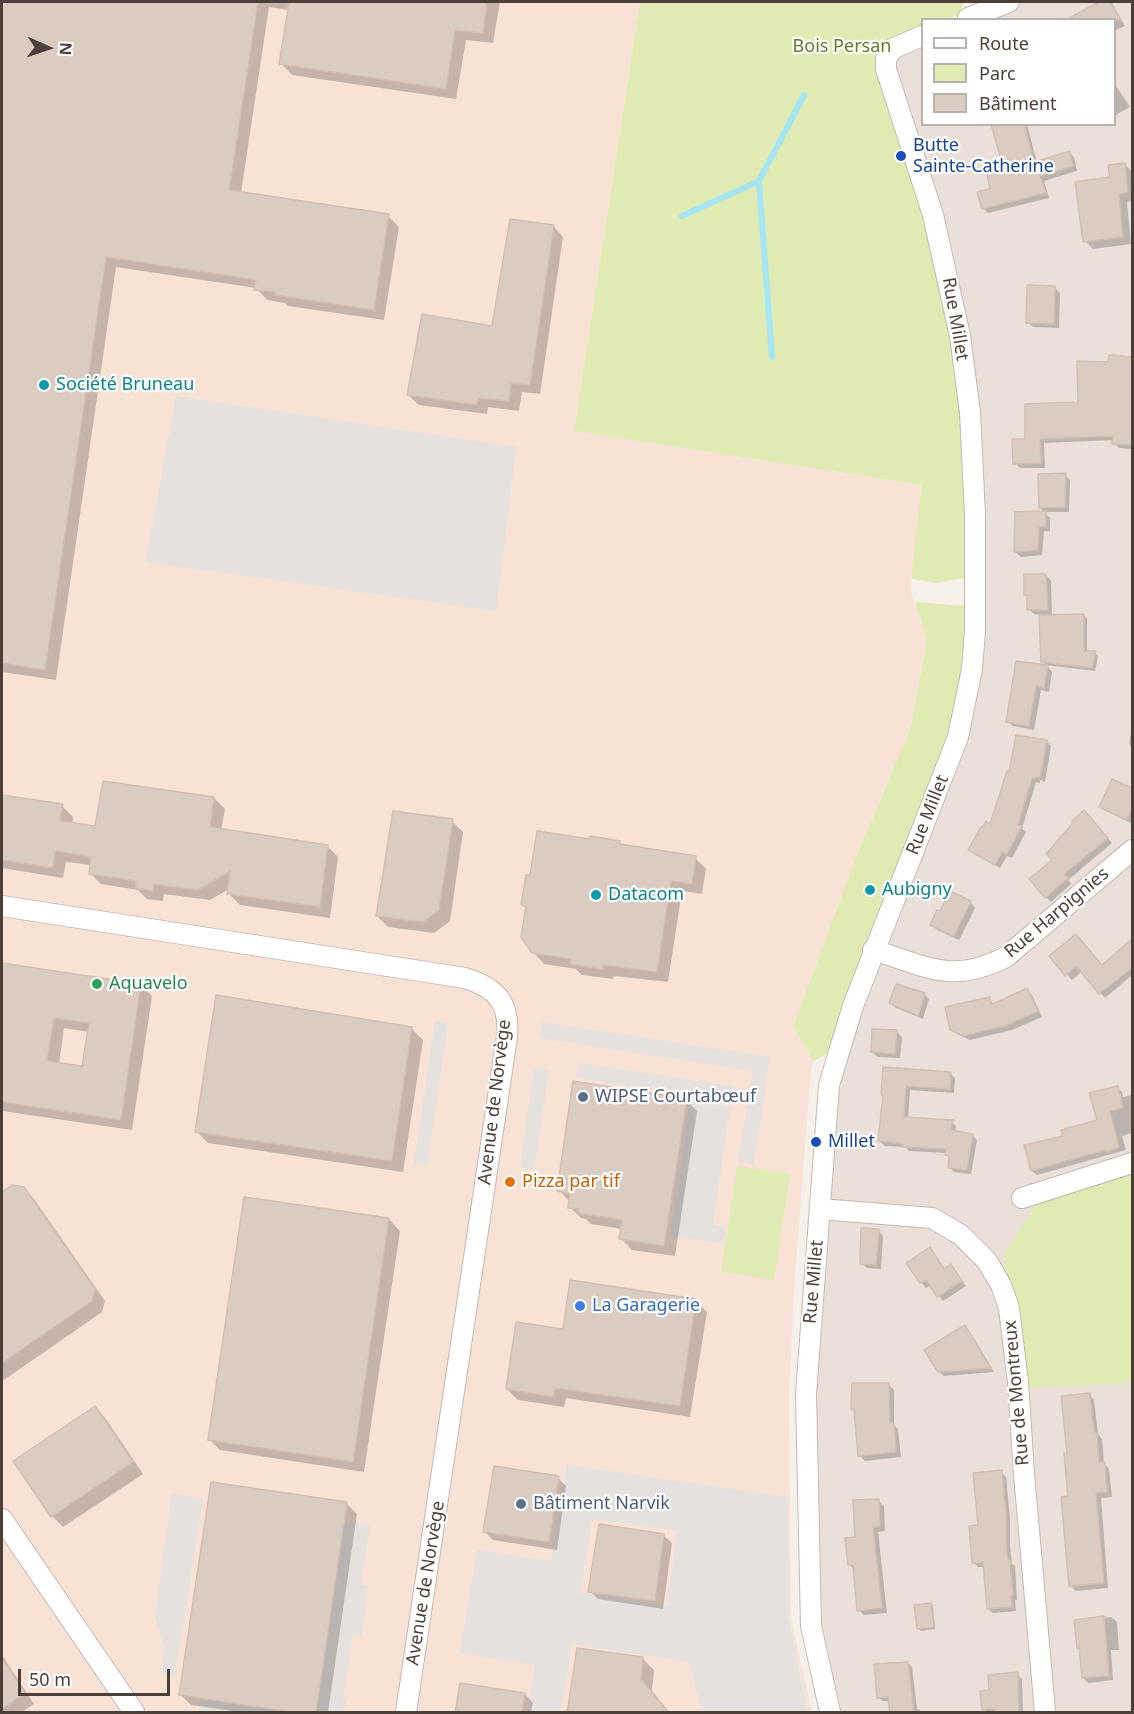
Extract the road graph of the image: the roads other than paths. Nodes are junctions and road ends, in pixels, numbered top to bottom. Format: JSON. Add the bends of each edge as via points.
{"nodes":[{"id":1,"x":981,"y":2,"type":"edge"},
{"id":2,"x":1010,"y":2,"type":"edge"},
{"id":3,"x":966,"y":18,"type":"edge"},
{"id":4,"x":968,"y":18,"type":"edge"},
{"id":5,"x":921,"y":36,"type":"edge"},
{"id":6,"x":1132,"y":849,"type":"edge"},
{"id":7,"x":2,"y":906,"type":"edge"},
{"id":8,"x":873,"y":950,"type":"junction"},
{"id":9,"x":1132,"y":1163,"type":"edge"},
{"id":10,"x":1022,"y":1198,"type":"dead end"},
{"id":11,"x":820,"y":1209,"type":"junction"},
{"id":12,"x":2,"y":1519,"type":"edge"},
{"id":13,"x":134,"y":1713,"type":"edge"},
{"id":14,"x":406,"y":1713,"type":"edge"},
{"id":15,"x":830,"y":1713,"type":"edge"},
{"id":16,"x":1045,"y":1713,"type":"edge"}],
"edges":[{"from":1,"to":3,"type":"street"},
{"from":2,"to":4,"type":"street"},
{"from":5,"to":8,"type":"street","name":"Rue Millet","via":[[892,49],[885,69],[933,214],[960,336],[970,412],[975,631],[972,669],[958,737]]},
{"from":6,"to":8,"type":"street","name":"Rue Harpignies","via":[[1006,957],[985,967],[968,971],[931,970]]},
{"from":7,"to":14,"type":"street","name":"Avenue de Norvège","via":[[465,978],[487,987],[505,1006],[507,1037]]},
{"from":8,"to":11,"type":"street","name":"Rue Millet","via":[[829,1085]]},
{"from":9,"to":10,"type":"street"},
{"from":11,"to":15,"type":"street","name":"Rue Millet","via":[[806,1394],[808,1515],[811,1626]]},
{"from":11,"to":16,"type":"street","name":"Rue de Montreux","via":[[932,1218],[961,1235],[987,1261],[1001,1286],[1009,1308],[1018,1382]]},
{"from":12,"to":13,"type":"street"}]}
